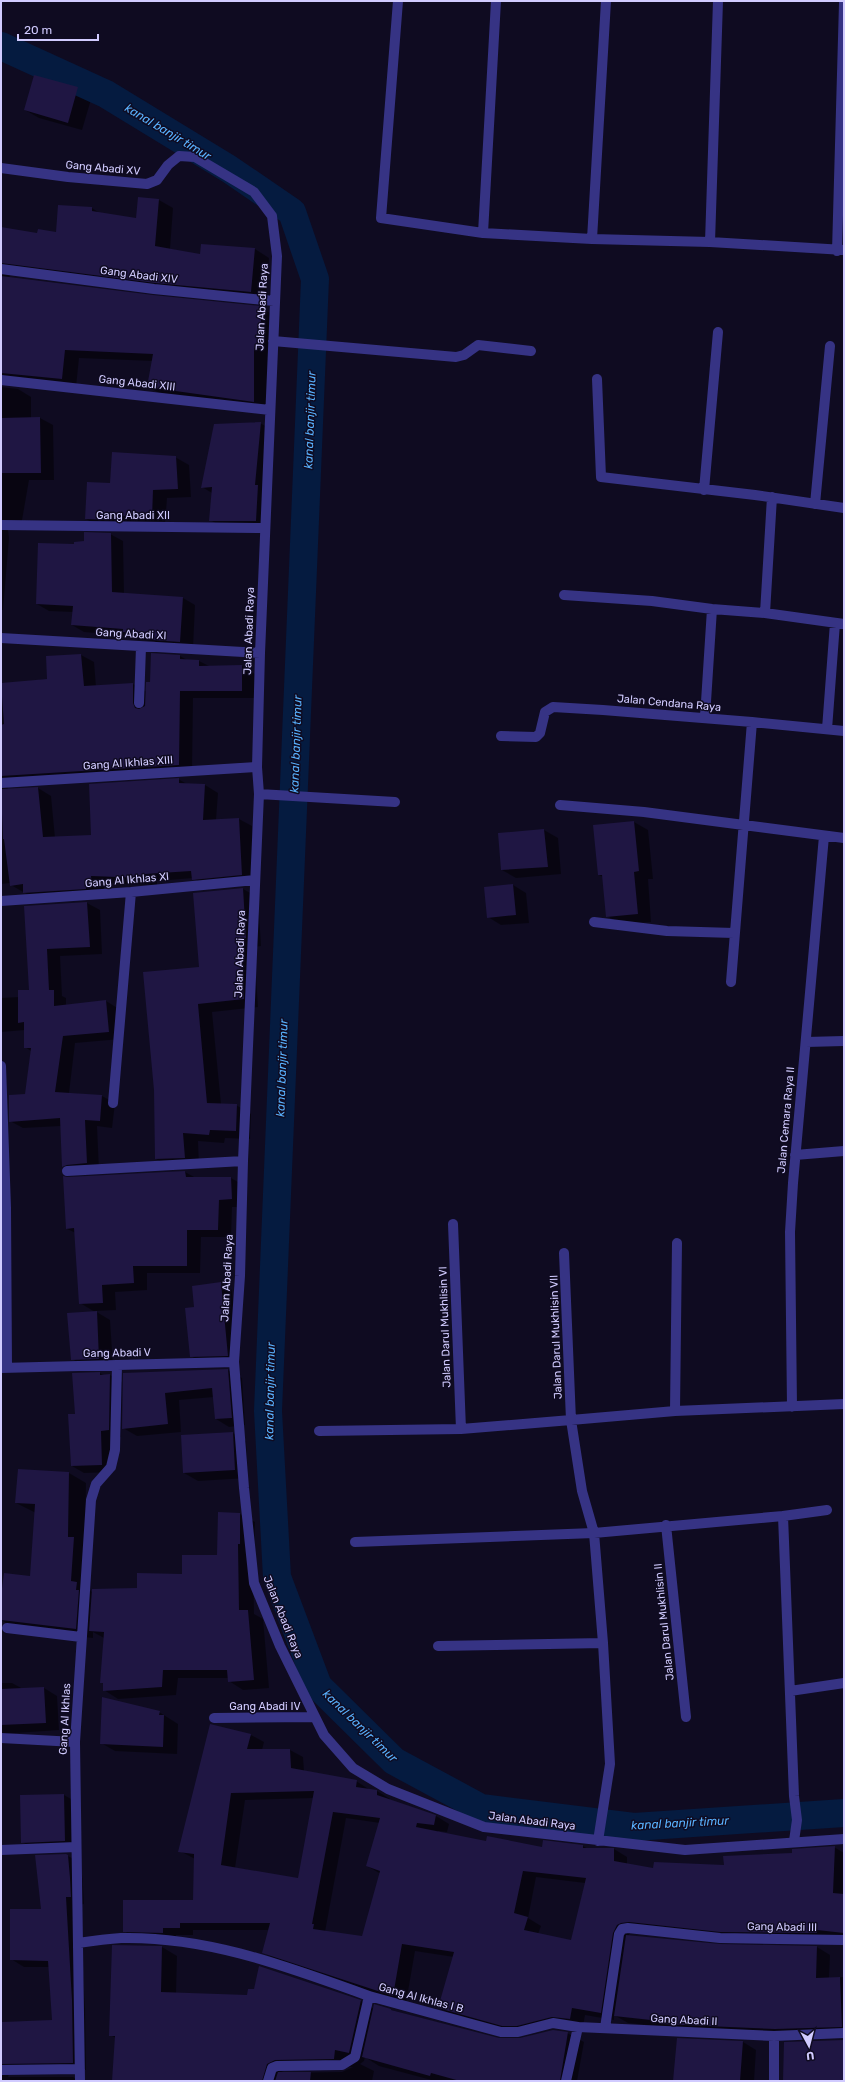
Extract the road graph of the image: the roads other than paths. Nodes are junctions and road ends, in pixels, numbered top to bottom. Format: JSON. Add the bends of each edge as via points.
{"nodes":[{"id":1,"x":398,"y":1,"type":"edge"},
{"id":2,"x":496,"y":1,"type":"edge"},
{"id":3,"x":606,"y":1,"type":"edge"},
{"id":4,"x":718,"y":1,"type":"edge"},
{"id":5,"x":844,"y":3,"type":"edge"},
{"id":6,"x":1,"y":168,"type":"edge"},
{"id":7,"x":483,"y":233,"type":"junction"},
{"id":8,"x":592,"y":239,"type":"junction"},
{"id":9,"x":710,"y":242,"type":"junction"},
{"id":10,"x":840,"y":250,"type":"edge"},
{"id":11,"x":277,"y":256,"type":"joint"},
{"id":12,"x":1,"y":269,"type":"edge"},
{"id":13,"x":274,"y":301,"type":"junction"},
{"id":14,"x":718,"y":332,"type":"dead end"},
{"id":15,"x":273,"y":341,"type":"junction"},
{"id":16,"x":830,"y":346,"type":"dead end"},
{"id":17,"x":531,"y":351,"type":"dead end"},
{"id":18,"x":597,"y":379,"type":"dead end"},
{"id":19,"x":1,"y":380,"type":"edge"},
{"id":20,"x":270,"y":410,"type":"junction"},
{"id":21,"x":704,"y":490,"type":"junction"},
{"id":22,"x":772,"y":497,"type":"junction"},
{"id":23,"x":815,"y":504,"type":"junction"},
{"id":24,"x":844,"y":508,"type":"edge"},
{"id":25,"x":1,"y":525,"type":"edge"},
{"id":26,"x":264,"y":528,"type":"junction"},
{"id":27,"x":564,"y":596,"type":"dead end"},
{"id":28,"x":712,"y":609,"type":"junction"},
{"id":29,"x":765,"y":613,"type":"junction"},
{"id":30,"x":839,"y":623,"type":"edge"},
{"id":31,"x":1,"y":638,"type":"edge"},
{"id":32,"x":141,"y":646,"type":"junction"},
{"id":33,"x":260,"y":653,"type":"junction"},
{"id":34,"x":139,"y":703,"type":"dead end"},
{"id":35,"x":705,"y":717,"type":"junction"},
{"id":36,"x":752,"y":722,"type":"junction"},
{"id":37,"x":827,"y":729,"type":"junction"},
{"id":38,"x":844,"y":731,"type":"edge"},
{"id":39,"x":501,"y":736,"type":"dead end"},
{"id":40,"x":257,"y":767,"type":"junction"},
{"id":41,"x":1,"y":783,"type":"edge"},
{"id":42,"x":259,"y":794,"type":"junction"},
{"id":43,"x":395,"y":802,"type":"dead end"},
{"id":44,"x":560,"y":805,"type":"dead end"},
{"id":45,"x":745,"y":826,"type":"junction"},
{"id":46,"x":824,"y":836,"type":"junction"},
{"id":47,"x":844,"y":838,"type":"edge"},
{"id":48,"x":255,"y":880,"type":"junction"},
{"id":49,"x":131,"y":892,"type":"junction"},
{"id":50,"x":1,"y":901,"type":"edge"},
{"id":51,"x":594,"y":922,"type":"dead end"},
{"id":52,"x":734,"y":933,"type":"junction"},
{"id":53,"x":731,"y":982,"type":"dead end"},
{"id":54,"x":844,"y":1041,"type":"edge"},
{"id":55,"x":806,"y":1042,"type":"junction"},
{"id":56,"x":1,"y":1066,"type":"edge"},
{"id":57,"x":114,"y":1104,"type":"dead end"},
{"id":58,"x":844,"y":1151,"type":"edge"},
{"id":59,"x":795,"y":1155,"type":"junction"},
{"id":60,"x":243,"y":1162,"type":"junction"},
{"id":61,"x":67,"y":1171,"type":"dead end"},
{"id":62,"x":453,"y":1224,"type":"dead end"},
{"id":63,"x":677,"y":1243,"type":"dead end"},
{"id":64,"x":564,"y":1253,"type":"dead end"},
{"id":65,"x":234,"y":1362,"type":"junction"},
{"id":66,"x":118,"y":1365,"type":"junction"},
{"id":67,"x":4,"y":1368,"type":"edge"},
{"id":68,"x":844,"y":1404,"type":"edge"},
{"id":69,"x":792,"y":1407,"type":"junction"},
{"id":70,"x":675,"y":1410,"type":"junction"},
{"id":71,"x":571,"y":1420,"type":"junction"},
{"id":72,"x":461,"y":1429,"type":"junction"},
{"id":73,"x":319,"y":1431,"type":"dead end"},
{"id":74,"x":827,"y":1510,"type":"dead end"},
{"id":75,"x":783,"y":1516,"type":"junction"},
{"id":76,"x":666,"y":1525,"type":"junction"},
{"id":77,"x":594,"y":1533,"type":"junction"},
{"id":78,"x":355,"y":1542,"type":"dead end"},
{"id":79,"x":8,"y":1628,"type":"dead end"},
{"id":80,"x":81,"y":1637,"type":"junction"},
{"id":81,"x":603,"y":1643,"type":"junction"},
{"id":82,"x":438,"y":1646,"type":"dead end"},
{"id":83,"x":844,"y":1684,"type":"edge"},
{"id":84,"x":790,"y":1690,"type":"junction"},
{"id":85,"x":316,"y":1717,"type":"junction"},
{"id":86,"x":686,"y":1717,"type":"dead end"},
{"id":87,"x":214,"y":1718,"type":"dead end"},
{"id":88,"x":1,"y":1738,"type":"edge"},
{"id":89,"x":75,"y":1742,"type":"junction"},
{"id":90,"x":844,"y":1838,"type":"edge"},
{"id":91,"x":598,"y":1841,"type":"junction"},
{"id":92,"x":794,"y":1841,"type":"junction"},
{"id":93,"x":76,"y":1847,"type":"junction"},
{"id":94,"x":1,"y":1850,"type":"edge"},
{"id":95,"x":844,"y":1940,"type":"edge"},
{"id":96,"x":78,"y":1943,"type":"junction"},
{"id":97,"x":369,"y":1996,"type":"junction"},
{"id":98,"x":578,"y":2027,"type":"junction"},
{"id":99,"x":605,"y":2028,"type":"junction"},
{"id":100,"x":844,"y":2033,"type":"edge"},
{"id":101,"x":774,"y":2036,"type":"junction"},
{"id":102,"x":80,"y":2069,"type":"junction"},
{"id":103,"x":1,"y":2070,"type":"edge"},
{"id":104,"x":80,"y":2081,"type":"edge"},
{"id":105,"x":268,"y":2081,"type":"edge"},
{"id":106,"x":566,"y":2081,"type":"edge"},
{"id":107,"x":774,"y":2081,"type":"edge"}],
"edges":[{"from":1,"to":7,"type":"street","via":[[381,218]]},
{"from":2,"to":7,"type":"street"},
{"from":3,"to":8,"type":"street"},
{"from":4,"to":9,"type":"street"},
{"from":5,"to":10,"type":"street"},
{"from":6,"to":11,"type":"street","name":"Gang Abadi XV","via":[[147,184],[157,180],[168,165],[180,156],[195,157],[254,192],[272,216]]},
{"from":7,"to":8,"type":"street"},
{"from":8,"to":9,"type":"street"},
{"from":9,"to":10,"type":"street"},
{"from":11,"to":13,"type":"street","name":"Jalan Abadi Raya"},
{"from":12,"to":13,"type":"street","name":"Gang Abadi XIV","via":[[154,289]]},
{"from":13,"to":15,"type":"street","name":"Jalan Abadi Raya"},
{"from":14,"to":21,"type":"street"},
{"from":15,"to":17,"type":"street","via":[[456,357],[464,355],[478,345]]},
{"from":15,"to":20,"type":"street","name":"Jalan Abadi Raya"},
{"from":16,"to":23,"type":"street"},
{"from":18,"to":21,"type":"street","via":[[601,477]]},
{"from":19,"to":20,"type":"street","name":"Gang Abadi XIII"},
{"from":20,"to":26,"type":"street","name":"Jalan Abadi Raya"},
{"from":21,"to":22,"type":"street"},
{"from":22,"to":23,"type":"street"},
{"from":22,"to":29,"type":"street"},
{"from":23,"to":24,"type":"street"},
{"from":25,"to":26,"type":"street","name":"Gang Abadi XII"},
{"from":26,"to":33,"type":"street","name":"Jalan Abadi Raya"},
{"from":27,"to":28,"type":"street","via":[[652,601]]},
{"from":28,"to":29,"type":"street"},
{"from":28,"to":35,"type":"street"},
{"from":29,"to":30,"type":"street"},
{"from":30,"to":37,"type":"street"},
{"from":31,"to":32,"type":"street","name":"Gang Abadi XI"},
{"from":32,"to":33,"type":"street","name":"Gang Abadi XI"},
{"from":32,"to":34,"type":"street"},
{"from":33,"to":40,"type":"street","name":"Jalan Abadi Raya"},
{"from":35,"to":36,"type":"street","name":"Jalan Cendana Raya"},
{"from":35,"to":39,"type":"street","name":"Jalan Cendana Raya","via":[[553,707],[545,712],[540,733],[536,737]]},
{"from":36,"to":37,"type":"street","name":"Jalan Cendana Raya"},
{"from":36,"to":45,"type":"street"},
{"from":37,"to":38,"type":"street","name":"Jalan Cendana Raya"},
{"from":40,"to":41,"type":"street","name":"Gang Al Ikhlas XIII"},
{"from":40,"to":42,"type":"street","name":"Jalan Abadi Raya"},
{"from":42,"to":43,"type":"street"},
{"from":42,"to":48,"type":"street","name":"Jalan Abadi Raya"},
{"from":44,"to":45,"type":"street","via":[[644,812]]},
{"from":45,"to":46,"type":"street"},
{"from":45,"to":52,"type":"street"},
{"from":46,"to":47,"type":"street"},
{"from":46,"to":55,"type":"street","name":"Jalan Cemara Raya II"},
{"from":48,"to":49,"type":"street","name":"Gang Al Ikhlas XI"},
{"from":48,"to":60,"type":"street","name":"Jalan Abadi Raya"},
{"from":49,"to":50,"type":"street","name":"Gang Al Ikhlas XI"},
{"from":49,"to":57,"type":"street"},
{"from":51,"to":52,"type":"street","via":[[667,931]]},
{"from":52,"to":53,"type":"street"},
{"from":54,"to":55,"type":"street"},
{"from":55,"to":59,"type":"street","name":"Jalan Cemara Raya II"},
{"from":56,"to":67,"type":"street","via":[[6,1208]]},
{"from":58,"to":59,"type":"street"},
{"from":59,"to":69,"type":"street","name":"Jalan Cemara Raya II","via":[[790,1232]]},
{"from":60,"to":61,"type":"street"},
{"from":60,"to":65,"type":"street","name":"Jalan Abadi Raya","via":[[240,1276]]},
{"from":62,"to":72,"type":"street","name":"Jalan Darul Mukhlisin VI"},
{"from":63,"to":70,"type":"street"},
{"from":64,"to":71,"type":"street","name":"Jalan Darul Mukhlisin VII"},
{"from":65,"to":66,"type":"street","name":"Gang Abadi V"},
{"from":65,"to":85,"type":"street","name":"Jalan Abadi Raya","via":[[254,1583],[280,1646]]},
{"from":66,"to":67,"type":"street","name":"Gang Abadi V"},
{"from":66,"to":80,"type":"street","name":"Gang Al Ikhlas","via":[[115,1450],[111,1467],[93,1490],[87,1538]]},
{"from":68,"to":69,"type":"street"},
{"from":69,"to":70,"type":"street"},
{"from":70,"to":71,"type":"street"},
{"from":71,"to":72,"type":"street"},
{"from":71,"to":77,"type":"street","name":"Jalan Darul Mukhlisin VII","via":[[582,1491]]},
{"from":72,"to":73,"type":"street"},
{"from":74,"to":75,"type":"street"},
{"from":75,"to":76,"type":"street"},
{"from":75,"to":84,"type":"street"},
{"from":76,"to":77,"type":"street"},
{"from":76,"to":86,"type":"street","name":"Jalan Darul Mukhlisin II"},
{"from":77,"to":78,"type":"street"},
{"from":77,"to":81,"type":"street","name":"Jalan Darul Mukhlisin VII"},
{"from":79,"to":80,"type":"street"},
{"from":80,"to":89,"type":"street","name":"Gang Al Ikhlas"},
{"from":81,"to":82,"type":"street"},
{"from":81,"to":91,"type":"street","name":"Jalan Darul Mukhlisin VII","via":[[610,1764]]},
{"from":83,"to":84,"type":"street"},
{"from":84,"to":92,"type":"street","via":[[797,1820]]},
{"from":85,"to":87,"type":"street","name":"Gang Abadi IV"},
{"from":85,"to":91,"type":"street","name":"Jalan Abadi Raya","via":[[324,1735],[353,1768],[388,1789],[484,1828]]},
{"from":88,"to":89,"type":"street"},
{"from":89,"to":93,"type":"street","name":"Gang Al Ikhlas"},
{"from":90,"to":92,"type":"street","name":"Jalan Abadi Raya"},
{"from":91,"to":92,"type":"street","name":"Jalan Abadi Raya","via":[[685,1850]]},
{"from":93,"to":94,"type":"street"},
{"from":93,"to":96,"type":"street","name":"Gang Al Ikhlas"},
{"from":95,"to":99,"type":"street","name":"Gang Abadi III","via":[[720,1938],[628,1928],[622,1930],[618,1934]]},
{"from":96,"to":97,"type":"street","via":[[120,1938],[212,1946],[275,1962]]},
{"from":96,"to":102,"type":"street","name":"Gang Al Ikhlas"},
{"from":97,"to":98,"type":"street","name":"Gang Al Ikhlas I B","via":[[501,2032],[518,2032],[553,2023]]},
{"from":97,"to":105,"type":"street","name":"Gang Al Ikhlas I B","via":[[355,2057],[342,2065],[277,2066],[272,2068]]},
{"from":98,"to":99,"type":"street","name":"Gang Abadi II"},
{"from":98,"to":106,"type":"street"},
{"from":99,"to":101,"type":"street","name":"Gang Abadi II"},
{"from":100,"to":101,"type":"street","name":"Gang Abadi II"},
{"from":101,"to":107,"type":"street"},
{"from":102,"to":103,"type":"street"},
{"from":102,"to":104,"type":"street","name":"Gang Al Ikhlas"}]}
